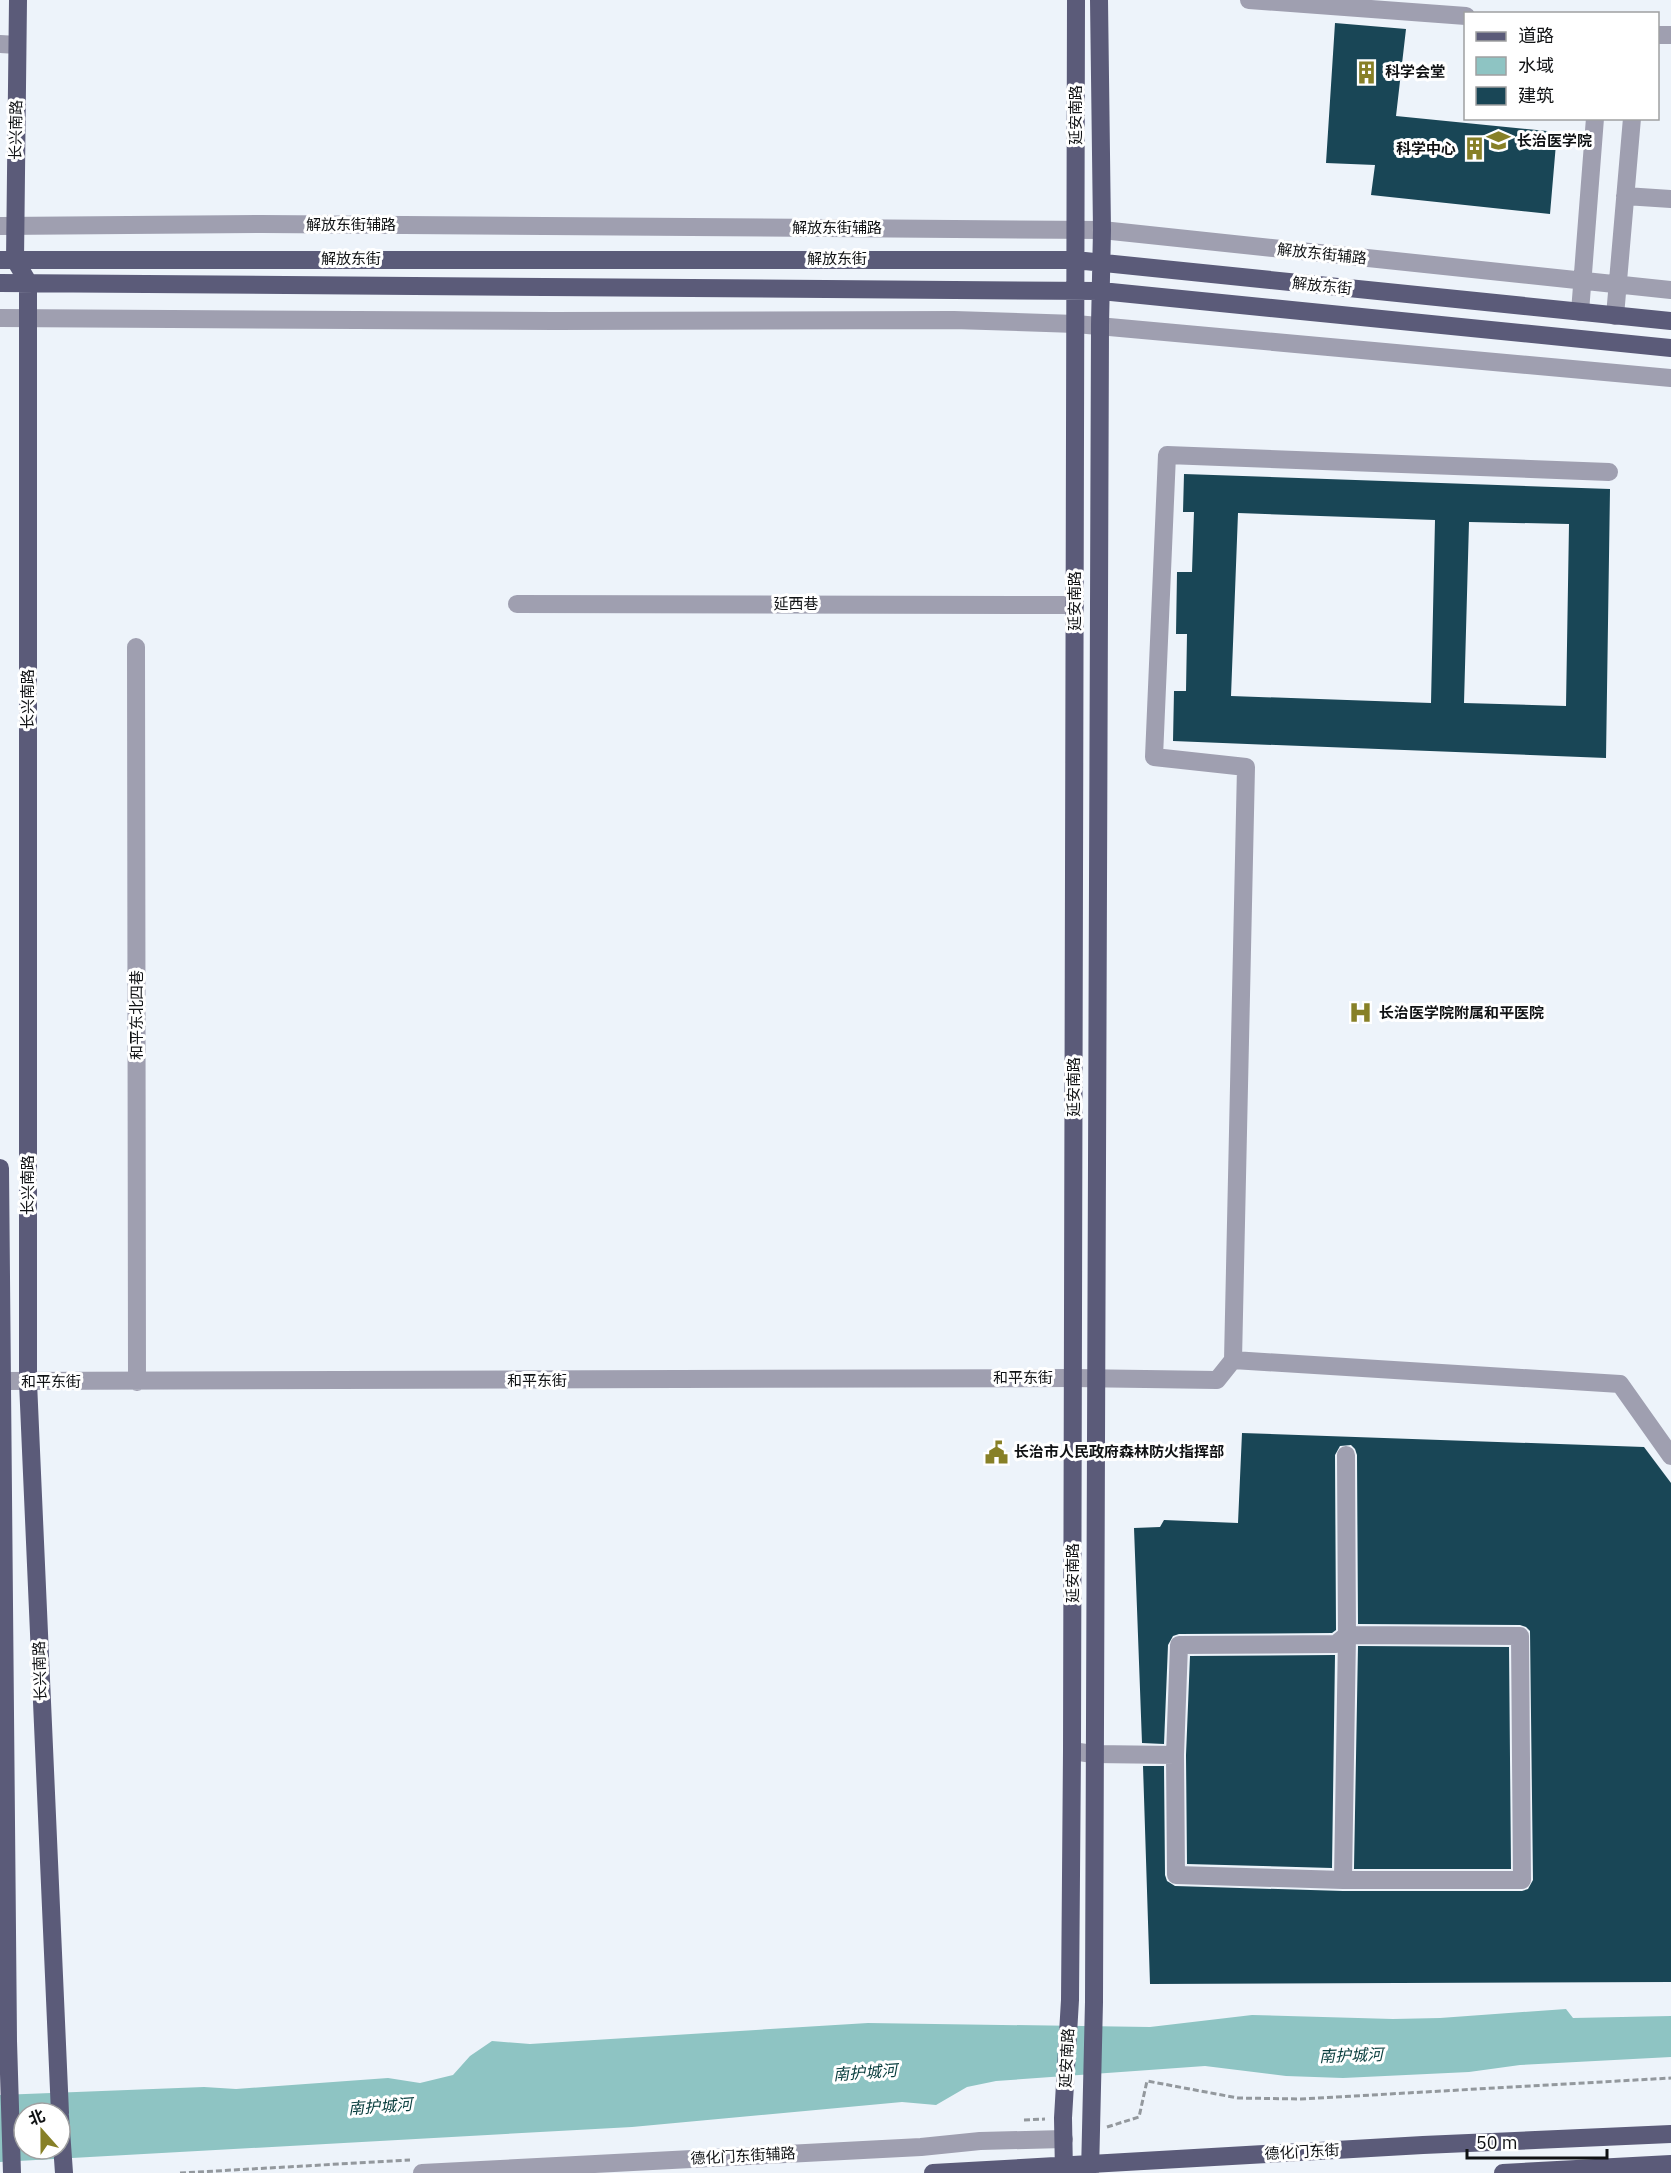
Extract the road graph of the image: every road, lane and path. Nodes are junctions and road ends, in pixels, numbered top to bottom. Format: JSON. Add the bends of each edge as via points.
{"nodes":[{"id":1,"x":18,"y":0,"type":"edge"},
{"id":2,"x":1076,"y":0,"type":"edge"},
{"id":3,"x":1099,"y":0,"type":"edge"},
{"id":4,"x":1249,"y":0,"type":"edge"},
{"id":5,"x":1464,"y":16,"type":"edge"},
{"id":6,"x":9,"y":45,"type":"edge"},
{"id":7,"x":1595,"y":120,"type":"edge"},
{"id":8,"x":1632,"y":120,"type":"edge"},
{"id":9,"x":1625,"y":196,"type":"junction"},
{"id":10,"x":1671,"y":199,"type":"edge"},
{"id":11,"x":7,"y":226,"type":"edge"},
{"id":12,"x":1076,"y":229,"type":"junction"},
{"id":13,"x":1102,"y":230,"type":"junction"},
{"id":14,"x":7,"y":260,"type":"edge"},
{"id":15,"x":1075,"y":260,"type":"junction"},
{"id":16,"x":1102,"y":264,"type":"junction"},
{"id":17,"x":0,"y":280,"type":"edge"},
{"id":18,"x":1582,"y":281,"type":"junction"},
{"id":19,"x":28,"y":282,"type":"junction"},
{"id":20,"x":1617,"y":285,"type":"junction"},
{"id":21,"x":1074,"y":291,"type":"junction"},
{"id":22,"x":1101,"y":291,"type":"junction"},
{"id":23,"x":1671,"y":291,"type":"edge"},
{"id":24,"x":1580,"y":312,"type":"junction"},
{"id":25,"x":1615,"y":316,"type":"junction"},
{"id":26,"x":28,"y":317,"type":"junction"},
{"id":27,"x":0,"y":318,"type":"edge"},
{"id":28,"x":1671,"y":321,"type":"edge"},
{"id":29,"x":1076,"y":324,"type":"junction"},
{"id":30,"x":1100,"y":325,"type":"junction"},
{"id":31,"x":1671,"y":348,"type":"edge"},
{"id":32,"x":1671,"y":378,"type":"edge"},
{"id":33,"x":1609,"y":472,"type":"dead end"},
{"id":34,"x":517,"y":604,"type":"dead end"},
{"id":35,"x":1075,"y":605,"type":"junction"},
{"id":36,"x":136,"y":647,"type":"dead end"},
{"id":37,"x":0,"y":1168,"type":"edge"},
{"id":38,"x":1233,"y":1360,"type":"junction"},
{"id":39,"x":1073,"y":1378,"type":"junction"},
{"id":40,"x":1097,"y":1380,"type":"junction"},
{"id":41,"x":0,"y":1382,"type":"edge"},
{"id":42,"x":28,"y":1382,"type":"junction"},
{"id":43,"x":137,"y":1382,"type":"junction"},
{"id":44,"x":1346,"y":1455,"type":"dead end"},
{"id":45,"x":1671,"y":1456,"type":"edge"},
{"id":46,"x":1347,"y":1635,"type":"junction"},
{"id":47,"x":1072,"y":1751,"type":"junction"},
{"id":48,"x":1093,"y":1754,"type":"junction"},
{"id":49,"x":1175,"y":1755,"type":"junction"},
{"id":50,"x":1343,"y":1880,"type":"junction"},
{"id":51,"x":1671,"y":2078,"type":"edge"},
{"id":52,"x":59,"y":2101,"type":"edge"},
{"id":53,"x":1092,"y":2126,"type":"junction"},
{"id":54,"x":1671,"y":2134,"type":"edge"},
{"id":55,"x":1064,"y":2139,"type":"junction"},
{"id":56,"x":1671,"y":2164,"type":"edge"},
{"id":57,"x":1065,"y":2169,"type":"edge"},
{"id":58,"x":1091,"y":2169,"type":"edge"},
{"id":59,"x":12,"y":2173,"type":"edge"},
{"id":60,"x":422,"y":2173,"type":"edge"},
{"id":61,"x":933,"y":2173,"type":"edge"},
{"id":62,"x":1503,"y":2173,"type":"edge"}],
"edges":[{"from":1,"to":6,"type":"main road","name":"长兴南路"},
{"from":2,"to":12,"type":"main road","name":"延安南路"},
{"from":3,"to":13,"type":"main road","name":"延安南路"},
{"from":4,"to":5,"type":"street"},
{"from":6,"to":11,"type":"main road","name":"长兴南路"},
{"from":7,"to":18,"type":"street"},
{"from":8,"to":9,"type":"street"},
{"from":9,"to":10,"type":"street"},
{"from":9,"to":20,"type":"street"},
{"from":11,"to":12,"type":"street","name":"解放东街辅路"},
{"from":11,"to":14,"type":"main road","name":"长兴南路"},
{"from":12,"to":13,"type":"street","name":"解放东街辅路"},
{"from":12,"to":15,"type":"main road","name":"延安南路"},
{"from":13,"to":16,"type":"main road","name":"延安南路"},
{"from":13,"to":18,"type":"street","name":"解放东街辅路"},
{"from":14,"to":15,"type":"main road","name":"解放东街"},
{"from":14,"to":17,"type":"main road"},
{"from":14,"to":19,"type":"main road"},
{"from":15,"to":16,"type":"main road","name":"解放东街"},
{"from":15,"to":21,"type":"main road","name":"延安南路"},
{"from":16,"to":22,"type":"main road","name":"延安南路"},
{"from":16,"to":24,"type":"main road","name":"解放东街"},
{"from":17,"to":19,"type":"main road","name":"解放东街"},
{"from":18,"to":20,"type":"street","name":"解放东街辅路"},
{"from":18,"to":24,"type":"street"},
{"from":19,"to":21,"type":"main road","name":"解放东街"},
{"from":19,"to":26,"type":"main road","name":"长兴南路"},
{"from":20,"to":23,"type":"street","name":"解放东街辅路"},
{"from":20,"to":25,"type":"street"},
{"from":21,"to":22,"type":"main road","name":"解放东街"},
{"from":21,"to":29,"type":"main road","name":"延安南路"},
{"from":22,"to":30,"type":"main road","name":"延安南路"},
{"from":22,"to":31,"type":"main road","name":"解放东街"},
{"from":24,"to":25,"type":"main road","name":"解放东街"},
{"from":25,"to":28,"type":"main road","name":"解放东街"},
{"from":26,"to":27,"type":"street"},
{"from":26,"to":29,"type":"street","via":[[954,320]]},
{"from":26,"to":42,"type":"main road","name":"长兴南路"},
{"from":29,"to":30,"type":"street"},
{"from":29,"to":35,"type":"main road","name":"延安南路"},
{"from":30,"to":32,"type":"street"},
{"from":30,"to":40,"type":"main road","name":"延安南路"},
{"from":33,"to":38,"type":"street","via":[[1167,455],[1154,757],[1246,767]]},
{"from":34,"to":35,"type":"street","name":"延西巷"},
{"from":35,"to":39,"type":"main road","name":"延安南路"},
{"from":36,"to":43,"type":"street","name":"和平东北四巷"},
{"from":37,"to":41,"type":"main road","name":"长兴南路"},
{"from":38,"to":40,"type":"street","name":"和平东街","via":[[1217,1380]]},
{"from":38,"to":45,"type":"street","via":[[1620,1384]]},
{"from":39,"to":40,"type":"street","name":"和平东街"},
{"from":39,"to":43,"type":"street","name":"和平东街"},
{"from":39,"to":47,"type":"main road","name":"延安南路"},
{"from":40,"to":48,"type":"main road","name":"延安南路"},
{"from":41,"to":42,"type":"street","name":"和平东街"},
{"from":41,"to":59,"type":"main road","name":"长兴南路"},
{"from":42,"to":43,"type":"street","name":"和平东街"},
{"from":42,"to":52,"type":"main road","name":"长兴南路"},
{"from":44,"to":46,"type":"street"},
{"from":46,"to":49,"type":"street","via":[[1336,1644],[1179,1645]]},
{"from":46,"to":50,"type":"street"},
{"from":46,"to":50,"type":"street","via":[[1520,1636],[1522,1880]]},
{"from":47,"to":48,"type":"street"},
{"from":47,"to":55,"type":"main road","name":"延安南路","via":[[1070,2000]]},
{"from":48,"to":49,"type":"street"},
{"from":48,"to":53,"type":"main road","name":"延安南路"},
{"from":49,"to":50,"type":"street","via":[[1176,1875]]},
{"from":51,"to":53,"type":"path","via":[[1301,2099],[1238,2098],[1148,2081],[1138,2117]]},
{"from":53,"to":58,"type":"main road","name":"延安南路"},
{"from":54,"to":58,"type":"main road","name":"德化门东街","via":[[1423,2145]]},
{"from":55,"to":57,"type":"main road","name":"延安南路"},
{"from":55,"to":60,"type":"street","name":"德化门东街辅路"},
{"from":56,"to":62,"type":"main road"},
{"from":57,"to":58,"type":"main road","name":"德化门东街"},
{"from":57,"to":61,"type":"main road","name":"德化门东街"}]}
